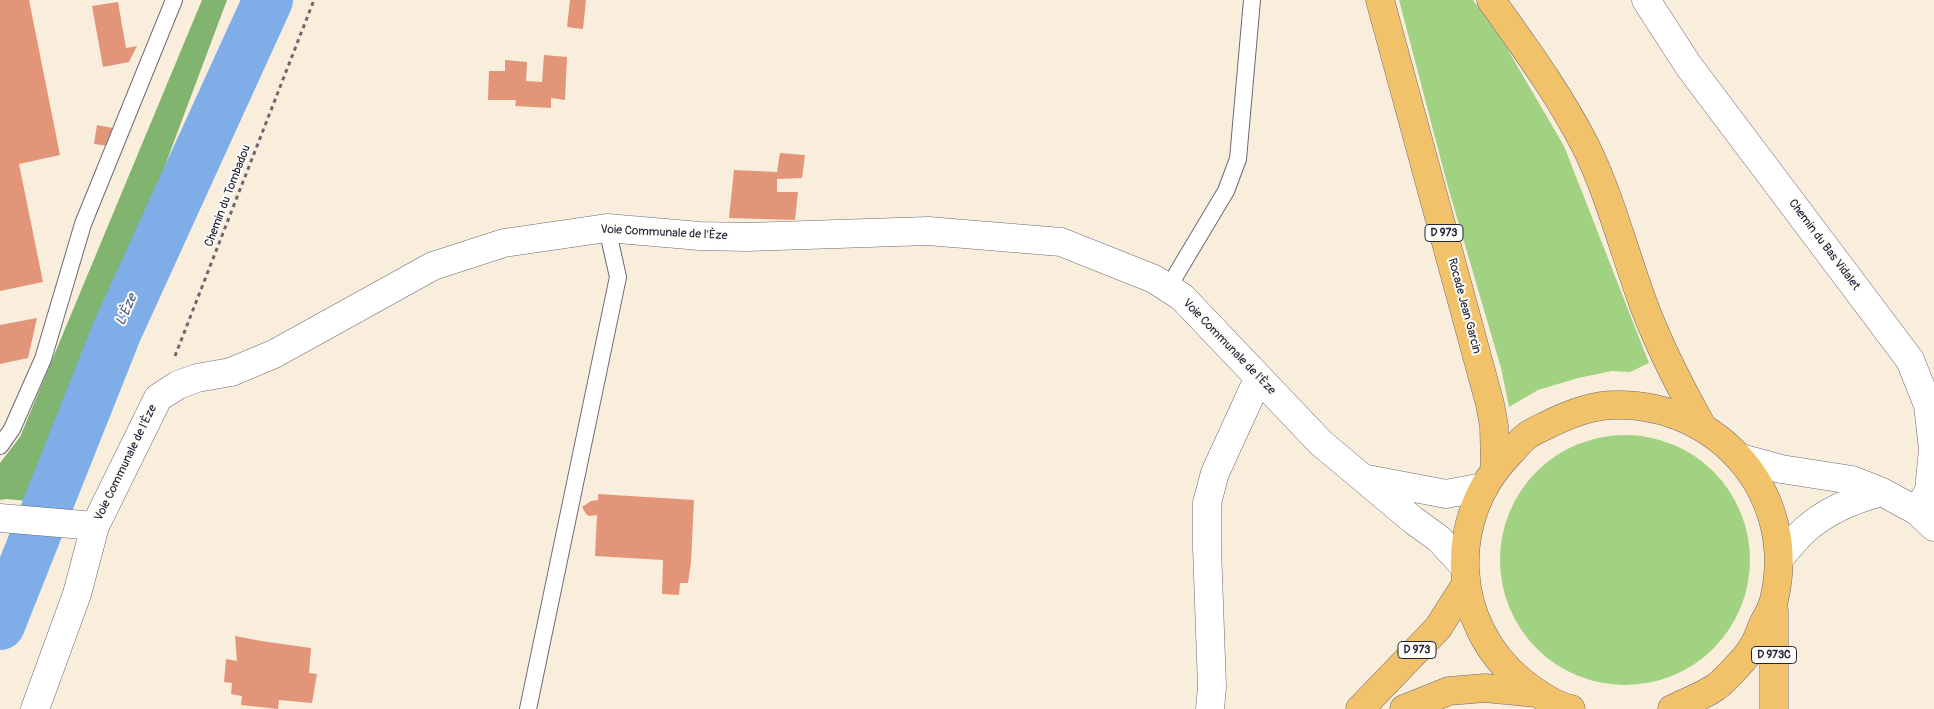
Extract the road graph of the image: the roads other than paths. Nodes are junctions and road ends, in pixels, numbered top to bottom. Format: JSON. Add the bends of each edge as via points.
{"nodes":[{"id":1,"x":174,"y":0,"type":"edge"},
{"id":2,"x":1252,"y":0,"type":"edge"},
{"id":3,"x":1380,"y":0,"type":"edge"},
{"id":4,"x":1491,"y":0,"type":"edge"},
{"id":5,"x":1646,"y":0,"type":"edge"},
{"id":6,"x":607,"y":228,"type":"junction"},
{"id":7,"x":1168,"y":288,"type":"junction"},
{"id":8,"x":1258,"y":379,"type":"junction"},
{"id":9,"x":1702,"y":426,"type":"junction"},
{"id":10,"x":0,"y":446,"type":"edge"},
{"id":11,"x":1741,"y":458,"type":"junction"},
{"id":12,"x":1363,"y":478,"type":"junction"},
{"id":13,"x":1489,"y":478,"type":"junction"},
{"id":14,"x":1882,"y":492,"type":"junction"},
{"id":15,"x":5,"y":518,"type":"edge"},
{"id":16,"x":1925,"y":519,"type":"edge"},
{"id":17,"x":95,"y":526,"type":"junction"},
{"id":18,"x":1779,"y":559,"type":"junction"},
{"id":19,"x":1465,"y":575,"type":"junction"},
{"id":20,"x":1774,"y":601,"type":"junction"},
{"id":21,"x":1536,"y":693,"type":"junction"},
{"id":22,"x":35,"y":709,"type":"edge"},
{"id":23,"x":528,"y":709,"type":"edge"},
{"id":24,"x":1210,"y":709,"type":"edge"},
{"id":25,"x":1360,"y":709,"type":"edge"},
{"id":26,"x":1404,"y":709,"type":"edge"},
{"id":27,"x":1567,"y":709,"type":"edge"},
{"id":28,"x":1672,"y":709,"type":"edge"},
{"id":29,"x":1774,"y":709,"type":"edge"}],
"edges":[{"from":1,"to":10,"type":"lane","via":[[84,224],[43,359],[12,429]]},
{"from":2,"to":7,"type":"lane","via":[[1238,159],[1226,191]]},
{"from":3,"to":13,"type":"main road","name":"Rocade Jean Garcin","number":"D 973","via":[[1490,404],[1494,426]]},
{"from":4,"to":9,"type":"main road","via":[[1550,84],[1586,147],[1643,305],[1678,384]]},
{"from":5,"to":16,"type":"street","name":"Chemin du Bas Vidalet","via":[[1688,65],[1910,360],[1928,405],[1933,449]]},
{"from":6,"to":7,"type":"street","name":"Voie Communale de l'Èze","via":[[747,237],[928,231],[1026,238],[1061,242],[1154,279]]},
{"from":6,"to":17,"type":"street","name":"Voie Communale de l'Èze","via":[[504,243],[433,266],[274,354],[231,372],[178,385],[158,398]]},
{"from":6,"to":23,"type":"lane","via":[[618,277]]},
{"from":7,"to":8,"type":"street","name":"Voie Communale de l'Èze","via":[[1182,297]]},
{"from":8,"to":12,"type":"street","name":"Voie Communale de l'Èze","via":[[1321,443]]},
{"from":8,"to":24,"type":"street","via":[[1215,473],[1207,503]]},
{"from":9,"to":11,"type":"main road"},
{"from":9,"to":13,"type":"main road","via":[[1650,408],[1613,405],[1568,414],[1527,436]]},
{"from":11,"to":14,"type":"street","via":[[1781,469],[1852,480]]},
{"from":11,"to":18,"type":"main road","via":[[1762,489],[1774,523]]},
{"from":12,"to":13,"type":"street","name":"Voie Communale de l'Èze","via":[[1446,494]]},
{"from":12,"to":19,"type":"street","name":"Voie Communale de l'Èze","via":[[1439,539]]},
{"from":13,"to":19,"type":"main road","via":[[1468,525]]},
{"from":14,"to":16,"type":"street"},
{"from":14,"to":18,"type":"street","via":[[1857,498],[1835,509],[1806,529]]},
{"from":15,"to":17,"type":"street"},
{"from":17,"to":22,"type":"street","name":"Voie Communale de l'Èze","via":[[77,594]]},
{"from":18,"to":20,"type":"main road"},
{"from":19,"to":21,"type":"main road","via":[[1474,616],[1489,646],[1510,672]]},
{"from":19,"to":25,"type":"main road","number":"D 973","via":[[1438,628]]},
{"from":20,"to":28,"type":"main road","via":[[1752,649],[1716,687]]},
{"from":20,"to":29,"type":"main road","number":"D 973C"},
{"from":21,"to":26,"type":"main road","via":[[1485,688],[1449,691]]},
{"from":21,"to":27,"type":"main road"}]}
